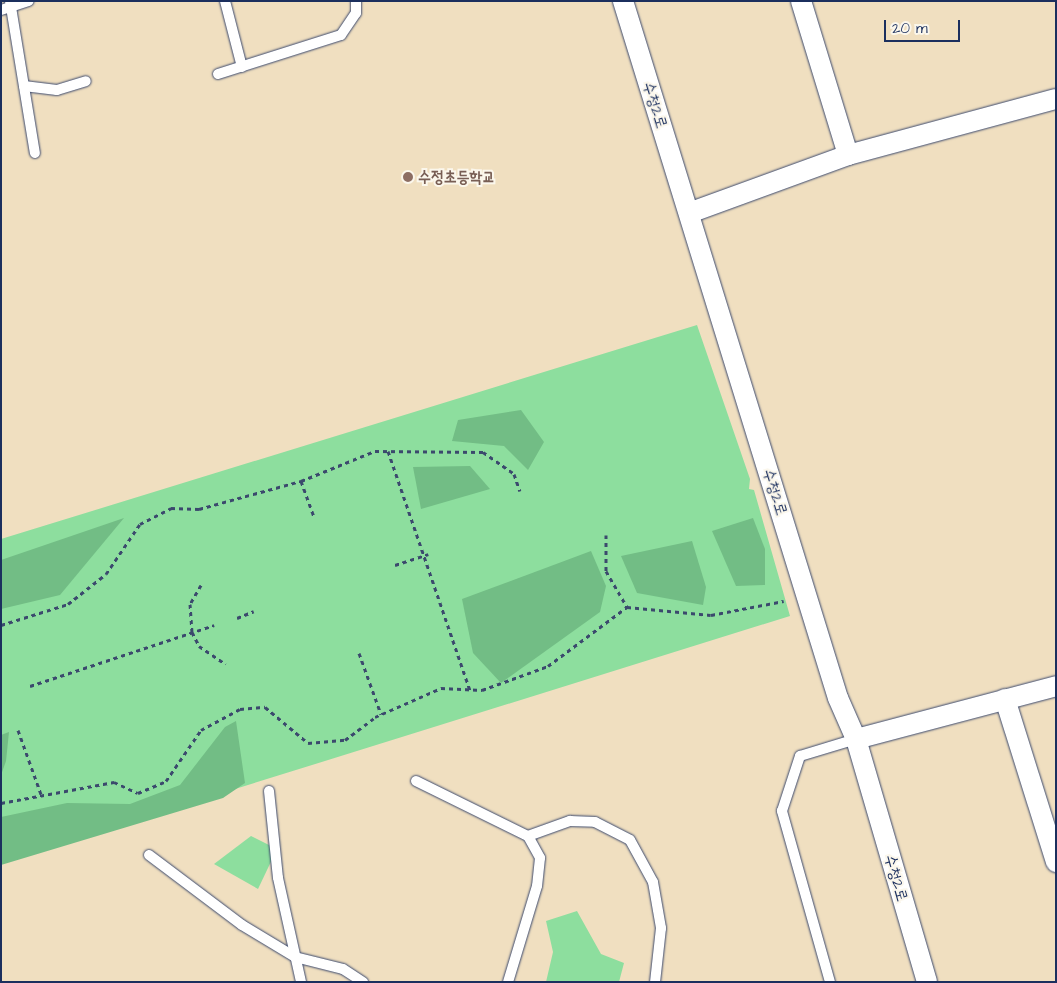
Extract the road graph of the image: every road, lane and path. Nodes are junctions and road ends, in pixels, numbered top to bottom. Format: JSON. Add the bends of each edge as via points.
{"nodes":[{"id":1,"x":29,"y":1,"type":"edge"},
{"id":2,"x":225,"y":1,"type":"edge"},
{"id":3,"x":356,"y":1,"type":"edge"},
{"id":4,"x":623,"y":1,"type":"edge"},
{"id":5,"x":801,"y":1,"type":"edge"},
{"id":6,"x":7,"y":6,"type":"edge"},
{"id":7,"x":242,"y":67,"type":"junction"},
{"id":8,"x":218,"y":74,"type":"dead end"},
{"id":9,"x":86,"y":81,"type":"dead end"},
{"id":10,"x":24,"y":86,"type":"junction"},
{"id":11,"x":1056,"y":100,"type":"edge"},
{"id":12,"x":35,"y":153,"type":"dead end"},
{"id":13,"x":848,"y":155,"type":"junction"},
{"id":14,"x":689,"y":213,"type":"junction"},
{"id":15,"x":388,"y":451,"type":"junction"},
{"id":16,"x":301,"y":481,"type":"junction"},
{"id":17,"x":520,"y":491,"type":"dead end"},
{"id":18,"x":314,"y":517,"type":"dead end"},
{"id":19,"x":606,"y":535,"type":"dead end"},
{"id":20,"x":426,"y":555,"type":"junction"},
{"id":21,"x":395,"y":565,"type":"dead end"},
{"id":22,"x":201,"y":586,"type":"dead end"},
{"id":23,"x":788,"y":600,"type":"dead end"},
{"id":24,"x":627,"y":607,"type":"junction"},
{"id":25,"x":254,"y":611,"type":"dead end"},
{"id":26,"x":237,"y":618,"type":"dead end"},
{"id":27,"x":1,"y":625,"type":"edge"},
{"id":28,"x":214,"y":626,"type":"dead end"},
{"id":29,"x":192,"y":632,"type":"junction"},
{"id":30,"x":359,"y":653,"type":"dead end"},
{"id":31,"x":226,"y":664,"type":"dead end"},
{"id":32,"x":30,"y":686,"type":"dead end"},
{"id":33,"x":1056,"y":686,"type":"edge"},
{"id":34,"x":470,"y":690,"type":"junction"},
{"id":35,"x":1005,"y":699,"type":"junction"},
{"id":36,"x":381,"y":714,"type":"junction"},
{"id":37,"x":18,"y":730,"type":"dead end"},
{"id":38,"x":856,"y":739,"type":"junction"},
{"id":39,"x":416,"y":781,"type":"dead end"},
{"id":40,"x":269,"y":791,"type":"dead end"},
{"id":41,"x":42,"y":797,"type":"junction"},
{"id":42,"x":1,"y":803,"type":"edge"},
{"id":43,"x":528,"y":836,"type":"junction"},
{"id":44,"x":149,"y":855,"type":"dead end"},
{"id":45,"x":1056,"y":862,"type":"edge"},
{"id":46,"x":295,"y":957,"type":"junction"},
{"id":47,"x":301,"y":982,"type":"edge"},
{"id":48,"x":363,"y":982,"type":"edge"},
{"id":49,"x":508,"y":982,"type":"edge"},
{"id":50,"x":655,"y":982,"type":"edge"},
{"id":51,"x":830,"y":982,"type":"edge"},
{"id":52,"x":927,"y":982,"type":"edge"}],
"edges":[{"from":1,"to":6,"type":"lane"},
{"from":2,"to":7,"type":"lane"},
{"from":3,"to":7,"type":"lane","via":[[356,13],[341,36]]},
{"from":4,"to":14,"type":"street","name":"수청2로"},
{"from":5,"to":13,"type":"street"},
{"from":6,"to":10,"type":"lane"},
{"from":7,"to":8,"type":"lane"},
{"from":9,"to":10,"type":"lane","via":[[57,90]]},
{"from":10,"to":12,"type":"lane"},
{"from":11,"to":13,"type":"street"},
{"from":13,"to":14,"type":"street"},
{"from":14,"to":38,"type":"street","name":"수청2로","via":[[838,698]]},
{"from":15,"to":16,"type":"path","via":[[375,451]]},
{"from":15,"to":17,"type":"path","via":[[483,452],[514,474]]},
{"from":15,"to":20,"type":"path"},
{"from":16,"to":18,"type":"path"},
{"from":16,"to":27,"type":"path","via":[[199,509],[171,508],[140,524],[106,574],[68,604]]},
{"from":19,"to":24,"type":"path","via":[[606,571]]},
{"from":20,"to":21,"type":"path"},
{"from":20,"to":34,"type":"path"},
{"from":22,"to":29,"type":"path","via":[[190,604]]},
{"from":23,"to":24,"type":"path","via":[[711,615]]},
{"from":24,"to":34,"type":"path","via":[[548,666],[482,690]]},
{"from":25,"to":26,"type":"path"},
{"from":28,"to":29,"type":"path"},
{"from":29,"to":31,"type":"path","via":[[199,646]]},
{"from":29,"to":32,"type":"path"},
{"from":30,"to":36,"type":"path"},
{"from":33,"to":35,"type":"street"},
{"from":34,"to":36,"type":"path","via":[[441,688]]},
{"from":35,"to":38,"type":"street"},
{"from":35,"to":45,"type":"street"},
{"from":36,"to":41,"type":"path","via":[[346,740],[308,743],[265,707],[240,709],[202,730],[166,781],[138,793],[114,782]]},
{"from":37,"to":41,"type":"path"},
{"from":38,"to":51,"type":"lane","via":[[800,756],[782,812]]},
{"from":38,"to":52,"type":"street","name":"수청2로"},
{"from":39,"to":43,"type":"lane"},
{"from":40,"to":46,"type":"lane","via":[[278,878]]},
{"from":41,"to":42,"type":"path"},
{"from":43,"to":49,"type":"lane","via":[[540,858],[537,886]]},
{"from":43,"to":50,"type":"lane","via":[[570,821],[595,822],[630,840],[653,882],[660,918]]},
{"from":44,"to":46,"type":"lane","via":[[242,925]]},
{"from":46,"to":47,"type":"lane"},
{"from":46,"to":48,"type":"lane","via":[[343,970]]}]}
